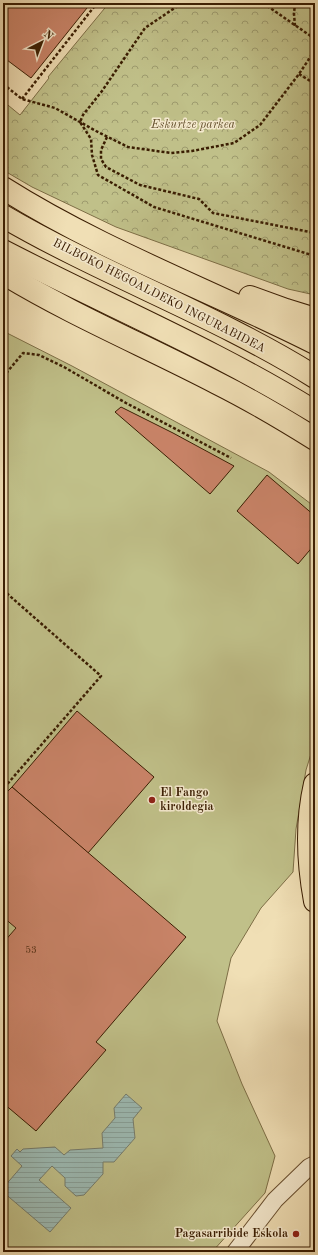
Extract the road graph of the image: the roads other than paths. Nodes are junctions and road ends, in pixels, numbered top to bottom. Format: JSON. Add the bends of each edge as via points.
{"nodes":[{"id":1,"x":3,"y":188,"type":"edge"},
{"id":2,"x":3,"y":216,"type":"edge"},
{"id":3,"x":3,"y":251,"type":"edge"},
{"id":4,"x":130,"y":256,"type":"junction"},
{"id":5,"x":3,"y":273,"type":"edge"},
{"id":6,"x":315,"y":319,"type":"edge"},
{"id":7,"x":315,"y":343,"type":"edge"},
{"id":8,"x":315,"y":377,"type":"edge"},
{"id":9,"x":315,"y":412,"type":"edge"},
{"id":10,"x":315,"y":439,"type":"edge"},
{"id":11,"x":315,"y":784,"type":"edge"},
{"id":12,"x":315,"y":901,"type":"edge"},
{"id":13,"x":315,"y":1164,"type":"edge"},
{"id":14,"x":235,"y":1252,"type":"edge"}],
"edges":[{"from":1,"to":4,"type":"highway","via":[[36,209]]},
{"from":2,"to":8,"type":"highway","name":"BILBOKO HEGOALDEKO INGURABIDEA","via":[[80,257],[202,315]]},
{"from":3,"to":9,"type":"highway","via":[[232,364]]},
{"from":4,"to":6,"type":"highway","via":[[197,276]]},
{"from":4,"to":7,"type":"highway"},
{"from":5,"to":10,"type":"highway","via":[[100,325],[218,383]]},
{"from":11,"to":12,"type":"highway","via":[[309,831]]},
{"from":13,"to":14,"type":"street","via":[[275,1200]]}]}
